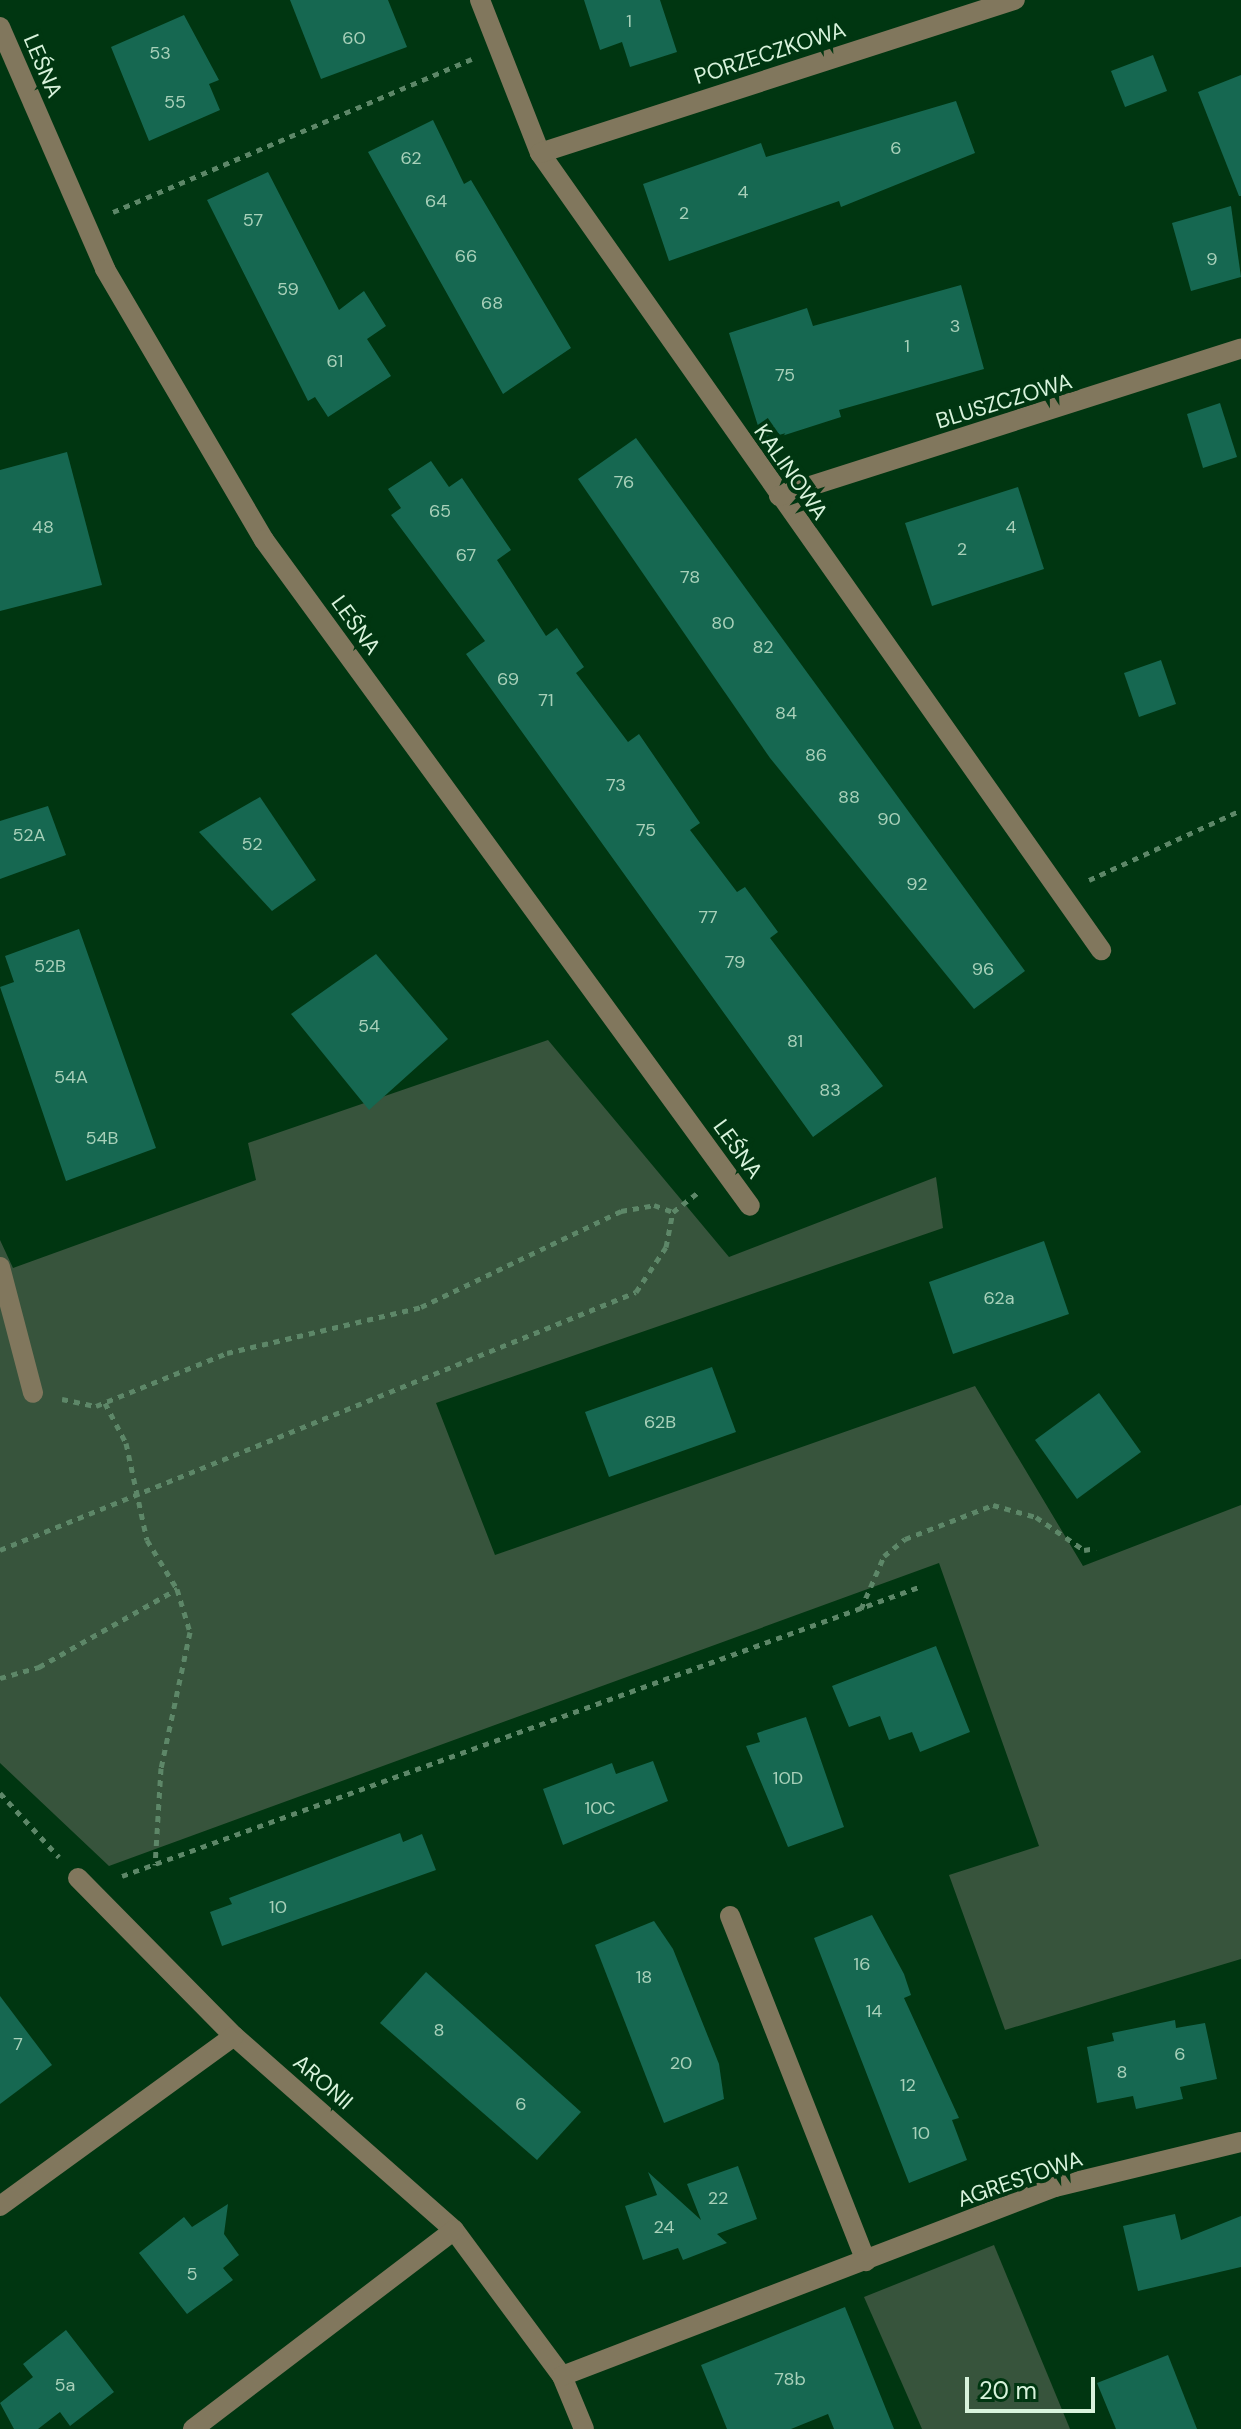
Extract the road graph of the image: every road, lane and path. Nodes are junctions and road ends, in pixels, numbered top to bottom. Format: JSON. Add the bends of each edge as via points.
{"nodes":[{"id":1,"x":480,"y":0,"type":"edge"},
{"id":2,"x":1015,"y":0,"type":"edge"},
{"id":3,"x":0,"y":27,"type":"edge"},
{"id":4,"x":498,"y":47,"type":"junction"},
{"id":5,"x":540,"y":153,"type":"junction"},
{"id":6,"x":85,"y":224,"type":"junction"},
{"id":7,"x":1241,"y":349,"type":"edge"},
{"id":8,"x":779,"y":496,"type":"junction"},
{"id":9,"x":1241,"y":810,"type":"edge"},
{"id":10,"x":1058,"y":895,"type":"junction"},
{"id":11,"x":1101,"y":950,"type":"dead end"},
{"id":12,"x":750,"y":1206,"type":"dead end"},
{"id":13,"x":0,"y":1267,"type":"edge"},
{"id":14,"x":33,"y":1393,"type":"dead end"},
{"id":15,"x":104,"y":1403,"type":"junction"},
{"id":16,"x":96,"y":1406,"type":"dead end"},
{"id":17,"x":134,"y":1494,"type":"junction"},
{"id":18,"x":1096,"y":1548,"type":"dead end"},
{"id":19,"x":0,"y":1550,"type":"edge"},
{"id":20,"x":919,"y":1587,"type":"dead end"},
{"id":21,"x":177,"y":1589,"type":"junction"},
{"id":22,"x":861,"y":1609,"type":"junction"},
{"id":23,"x":0,"y":1678,"type":"edge"},
{"id":24,"x":0,"y":1793,"type":"edge"},
{"id":25,"x":155,"y":1865,"type":"junction"},
{"id":26,"x":83,"y":1884,"type":"junction"},
{"id":27,"x":730,"y":1916,"type":"dead end"},
{"id":28,"x":234,"y":2036,"type":"junction"},
{"id":29,"x":1241,"y":2142,"type":"edge"},
{"id":30,"x":0,"y":2206,"type":"edge"},
{"id":31,"x":454,"y":2230,"type":"junction"},
{"id":32,"x":866,"y":2261,"type":"junction"},
{"id":33,"x":562,"y":2376,"type":"junction"},
{"id":34,"x":193,"y":2429,"type":"edge"},
{"id":35,"x":584,"y":2429,"type":"edge"}],
"edges":[{"from":1,"to":4,"type":"street","name":"KALINOWA"},
{"from":2,"to":5,"type":"street","name":"PORZECZKOWA"},
{"from":3,"to":6,"type":"street","name":"LEŚNA"},
{"from":4,"to":5,"type":"street","name":"KALINOWA"},
{"from":4,"to":6,"type":"path"},
{"from":5,"to":8,"type":"street","name":"KALINOWA"},
{"from":6,"to":12,"type":"street","name":"LEŚNA","via":[[264,540]]},
{"from":7,"to":8,"type":"street","name":"BLUSZCZOWA"},
{"from":8,"to":10,"type":"street","name":"KALINOWA"},
{"from":9,"to":10,"type":"path"},
{"from":10,"to":11,"type":"street","name":"KALINOWA"},
{"from":13,"to":14,"type":"street"},
{"from":15,"to":16,"type":"path"},
{"from":15,"to":17,"type":"path","via":[[126,1443]]},
{"from":15,"to":17,"type":"path","via":[[227,1353],[421,1307],[621,1211],[654,1205],[673,1212],[666,1247],[636,1292]]},
{"from":17,"to":19,"type":"path"},
{"from":17,"to":21,"type":"path","via":[[147,1540]]},
{"from":18,"to":22,"type":"path","via":[[1084,1550],[1036,1517],[993,1505],[905,1539],[884,1556]]},
{"from":20,"to":22,"type":"path"},
{"from":21,"to":23,"type":"path","via":[[39,1667]]},
{"from":21,"to":25,"type":"path","via":[[190,1632],[161,1768]]},
{"from":22,"to":25,"type":"path"},
{"from":24,"to":26,"type":"path"},
{"from":25,"to":26,"type":"path"},
{"from":26,"to":28,"type":"street","name":"ARONII"},
{"from":27,"to":32,"type":"street"},
{"from":28,"to":30,"type":"street"},
{"from":28,"to":31,"type":"street","name":"ARONII"},
{"from":29,"to":32,"type":"street","name":"AGRESTOWA","via":[[1055,2187]]},
{"from":31,"to":33,"type":"street","name":"ARONII"},
{"from":31,"to":34,"type":"street"},
{"from":32,"to":33,"type":"street","name":"AGRESTOWA"},
{"from":33,"to":35,"type":"street","name":"ARONII"}]}
